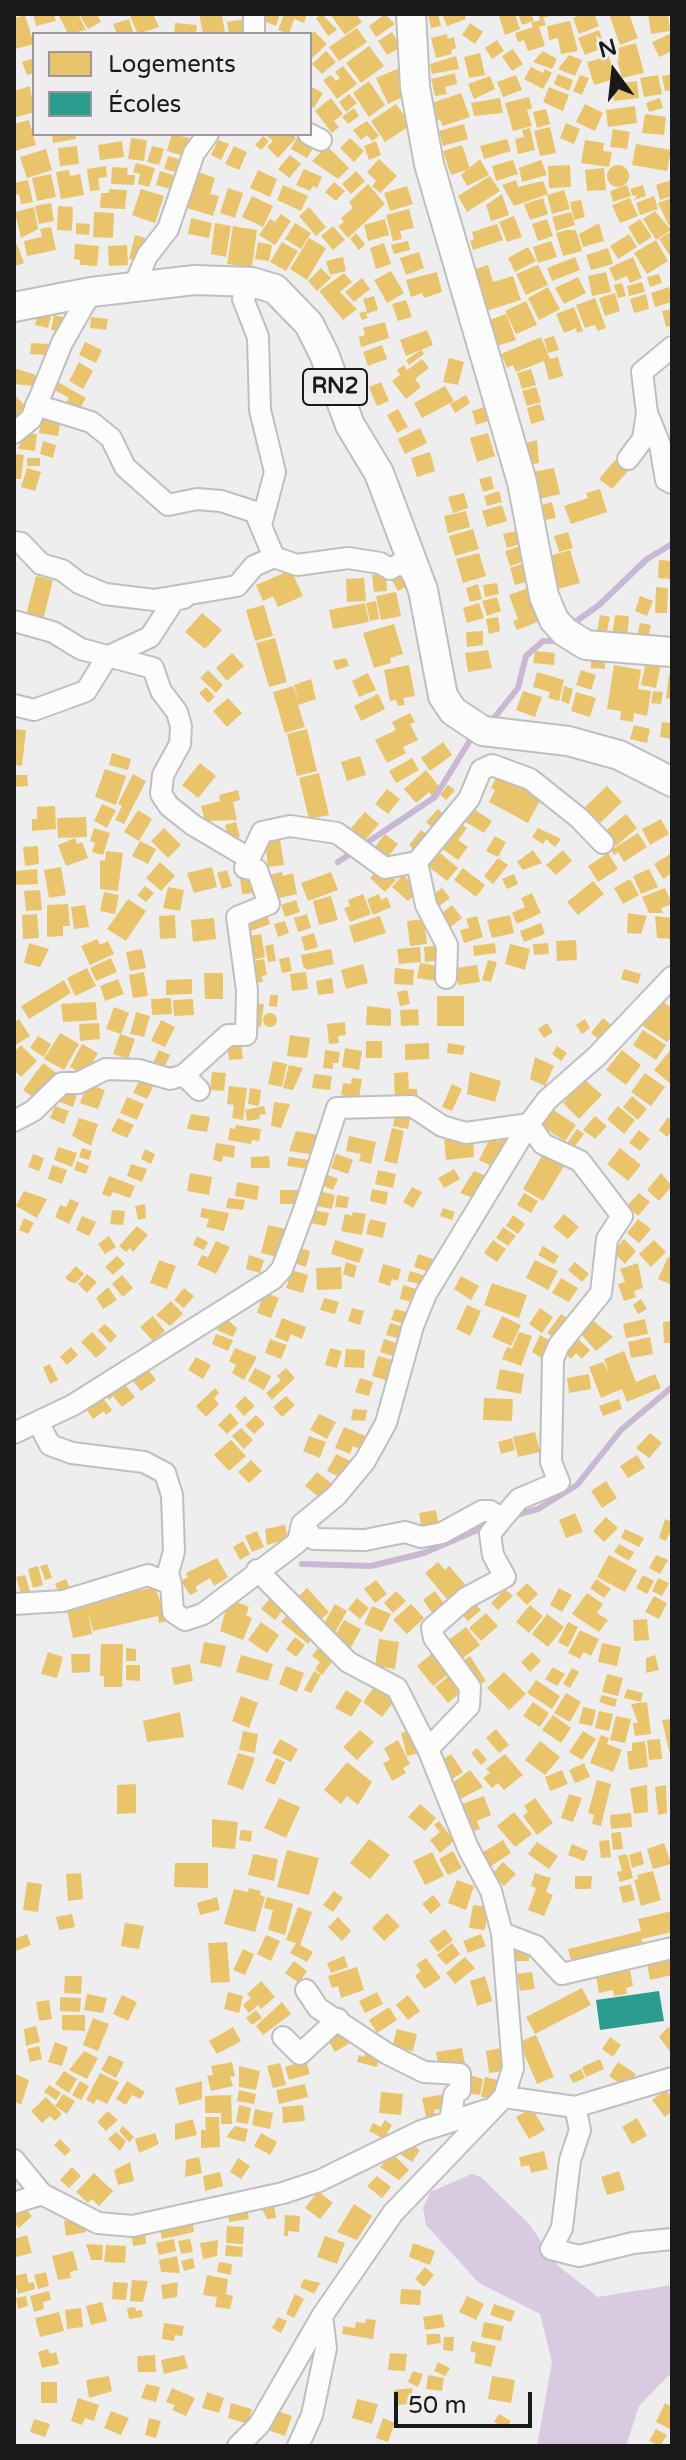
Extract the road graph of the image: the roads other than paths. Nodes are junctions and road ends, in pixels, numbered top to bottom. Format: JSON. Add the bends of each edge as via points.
{"nodes":[{"id":1,"x":411,"y":14,"type":"edge"},
{"id":2,"x":207,"y":136,"type":"edge"},
{"id":3,"x":252,"y":282,"type":"junction"},
{"id":4,"x":133,"y":288,"type":"junction"},
{"id":5,"x":91,"y":292,"type":"junction"},
{"id":6,"x":14,"y":307,"type":"edge"},
{"id":7,"x":672,"y":347,"type":"edge"},
{"id":8,"x":36,"y":405,"type":"junction"},
{"id":9,"x":647,"y":413,"type":"junction"},
{"id":10,"x":14,"y":433,"type":"edge"},
{"id":11,"x":628,"y":459,"type":"dead end"},
{"id":12,"x":672,"y":483,"type":"edge"},
{"id":13,"x":261,"y":525,"type":"junction"},
{"id":14,"x":14,"y":542,"type":"edge"},
{"id":15,"x":274,"y":557,"type":"junction"},
{"id":16,"x":423,"y":590,"type":"junction"},
{"id":17,"x":195,"y":595,"type":"junction"},
{"id":18,"x":14,"y":621,"type":"edge"},
{"id":19,"x":672,"y":652,"type":"edge"},
{"id":20,"x":107,"y":657,"type":"junction"},
{"id":21,"x":14,"y":705,"type":"edge"},
{"id":22,"x":483,"y":731,"type":"junction"},
{"id":23,"x":481,"y":770,"type":"junction"},
{"id":24,"x":672,"y":782,"type":"edge"},
{"id":25,"x":603,"y":843,"type":"dead end"},
{"id":26,"x":247,"y":857,"type":"junction"},
{"id":27,"x":417,"y":862,"type":"junction"},
{"id":28,"x":672,"y":977,"type":"edge"},
{"id":29,"x":446,"y":978,"type":"dead end"},
{"id":30,"x":184,"y":1075,"type":"junction"},
{"id":31,"x":199,"y":1090,"type":"dead end"},
{"id":32,"x":14,"y":1121,"type":"edge"},
{"id":33,"x":529,"y":1124,"type":"junction"},
{"id":34,"x":38,"y":1422,"type":"junction"},
{"id":35,"x":14,"y":1433,"type":"edge"},
{"id":36,"x":502,"y":1519,"type":"junction"},
{"id":37,"x":302,"y":1524,"type":"junction"},
{"id":38,"x":257,"y":1570,"type":"junction"},
{"id":39,"x":171,"y":1584,"type":"junction"},
{"id":40,"x":14,"y":1604,"type":"edge"},
{"id":41,"x":428,"y":1749,"type":"junction"},
{"id":42,"x":502,"y":1933,"type":"junction"},
{"id":43,"x":672,"y":1948,"type":"edge"},
{"id":44,"x":306,"y":1990,"type":"dead end"},
{"id":45,"x":338,"y":2019,"type":"junction"},
{"id":46,"x":283,"y":2037,"type":"dead end"},
{"id":47,"x":672,"y":2078,"type":"edge"},
{"id":48,"x":497,"y":2103,"type":"junction"},
{"id":49,"x":575,"y":2107,"type":"junction"},
{"id":50,"x":450,"y":2122,"type":"junction"},
{"id":51,"x":14,"y":2160,"type":"edge"},
{"id":52,"x":42,"y":2194,"type":"junction"},
{"id":53,"x":14,"y":2203,"type":"edge"},
{"id":54,"x":672,"y":2239,"type":"edge"},
{"id":55,"x":322,"y":2316,"type":"junction"},
{"id":56,"x":247,"y":2442,"type":"edge"},
{"id":57,"x":298,"y":2446,"type":"edge"}],
"edges":[{"from":1,"to":19,"type":"highway","via":[[415,87],[429,164],[522,482],[544,596],[554,620],[586,645]]},
{"from":2,"to":4,"type":"street","via":[[194,153],[168,229],[147,256]]},
{"from":3,"to":4,"type":"highway","number":"RN2","via":[[195,280]]},
{"from":3,"to":13,"type":"street","via":[[243,299],[258,337],[260,410],[275,472]]},
{"from":3,"to":16,"type":"highway","number":"RN2","via":[[275,289],[309,324],[350,425],[379,473]]},
{"from":4,"to":5,"type":"highway","number":"RN2"},
{"from":5,"to":6,"type":"highway","number":"RN2"},
{"from":5,"to":8,"type":"street"},
{"from":7,"to":9,"type":"street","via":[[642,372]]},
{"from":8,"to":10,"type":"street","via":[[31,419]]},
{"from":8,"to":13,"type":"street","via":[[91,422],[111,438],[125,467],[168,505],[221,501],[255,512]]},
{"from":9,"to":11,"type":"street","via":[[643,439]]},
{"from":9,"to":12,"type":"street","via":[[666,480]]},
{"from":13,"to":15,"type":"street"},
{"from":14,"to":17,"type":"street","via":[[41,564],[105,594],[154,600]]},
{"from":15,"to":16,"type":"street","via":[[297,565],[348,558],[390,569],[403,562]]},
{"from":15,"to":17,"type":"street","via":[[254,566],[237,586]]},
{"from":16,"to":22,"type":"highway","number":"RN2","via":[[443,696],[453,711]]},
{"from":17,"to":20,"type":"street","via":[[174,600],[150,637]]},
{"from":18,"to":20,"type":"street"},
{"from":20,"to":21,"type":"street","via":[[86,691],[34,710]]},
{"from":20,"to":26,"type":"street","via":[[153,668],[177,712],[180,744],[163,775],[161,794],[169,806]]},
{"from":22,"to":23,"type":"street","via":[[493,748]]},
{"from":22,"to":24,"type":"highway","number":"RN2","via":[[568,741],[619,755]]},
{"from":23,"to":25,"type":"street","via":[[492,765],[530,779]]},
{"from":23,"to":27,"type":"street","via":[[469,799]]},
{"from":26,"to":27,"type":"street","via":[[262,832],[290,826],[337,833],[385,868]]},
{"from":26,"to":30,"type":"street","via":[[245,868],[257,870],[269,904],[237,917],[247,990],[246,1035],[228,1035]]},
{"from":27,"to":29,"type":"street","via":[[426,905],[447,945]]},
{"from":28,"to":33,"type":"street"},
{"from":30,"to":31,"type":"street"},
{"from":30,"to":32,"type":"street","via":[[170,1079],[139,1070],[106,1069],[78,1083],[62,1083]]},
{"from":33,"to":34,"type":"street","via":[[466,1133],[442,1126],[412,1106],[337,1108],[282,1269],[273,1279]]},
{"from":33,"to":36,"type":"street","via":[[543,1144],[580,1161],[622,1216],[607,1239],[601,1293],[553,1359],[551,1462],[559,1482],[519,1499]]},
{"from":33,"to":37,"type":"street","via":[[426,1294],[386,1423],[365,1461],[336,1496]]},
{"from":34,"to":35,"type":"street"},
{"from":34,"to":39,"type":"street","via":[[50,1445],[144,1462],[165,1473],[172,1495]]},
{"from":36,"to":37,"type":"street","via":[[482,1511],[442,1533],[394,1533],[365,1540],[314,1539]]},
{"from":36,"to":41,"type":"street","via":[[490,1534],[493,1555],[505,1577],[466,1598],[432,1628],[470,1687],[469,1706]]},
{"from":37,"to":38,"type":"street","via":[[298,1542]]},
{"from":38,"to":39,"type":"street","via":[[203,1614],[185,1620],[173,1612]]},
{"from":38,"to":41,"type":"street","via":[[348,1662],[397,1688]]},
{"from":39,"to":40,"type":"street","via":[[148,1575],[63,1601]]},
{"from":41,"to":42,"type":"street","via":[[491,1891]]},
{"from":42,"to":43,"type":"street","via":[[536,1946],[562,1974]]},
{"from":42,"to":48,"type":"street","via":[[513,2068]]},
{"from":44,"to":45,"type":"street","via":[[318,2008]]},
{"from":45,"to":46,"type":"street","via":[[300,2054]]},
{"from":45,"to":50,"type":"street","via":[[424,2072],[460,2074]]},
{"from":47,"to":49,"type":"street"},
{"from":48,"to":49,"type":"street"},
{"from":48,"to":50,"type":"street"},
{"from":48,"to":55,"type":"street","via":[[393,2213]]},
{"from":49,"to":54,"type":"street","via":[[580,2130],[570,2160],[562,2228],[551,2249],[579,2256]]},
{"from":50,"to":52,"type":"street","via":[[283,2193],[133,2226],[98,2223]]},
{"from":51,"to":52,"type":"street"},
{"from":52,"to":53,"type":"street"},
{"from":55,"to":56,"type":"street"},
{"from":55,"to":57,"type":"street","via":[[326,2348],[312,2415]]}]}
